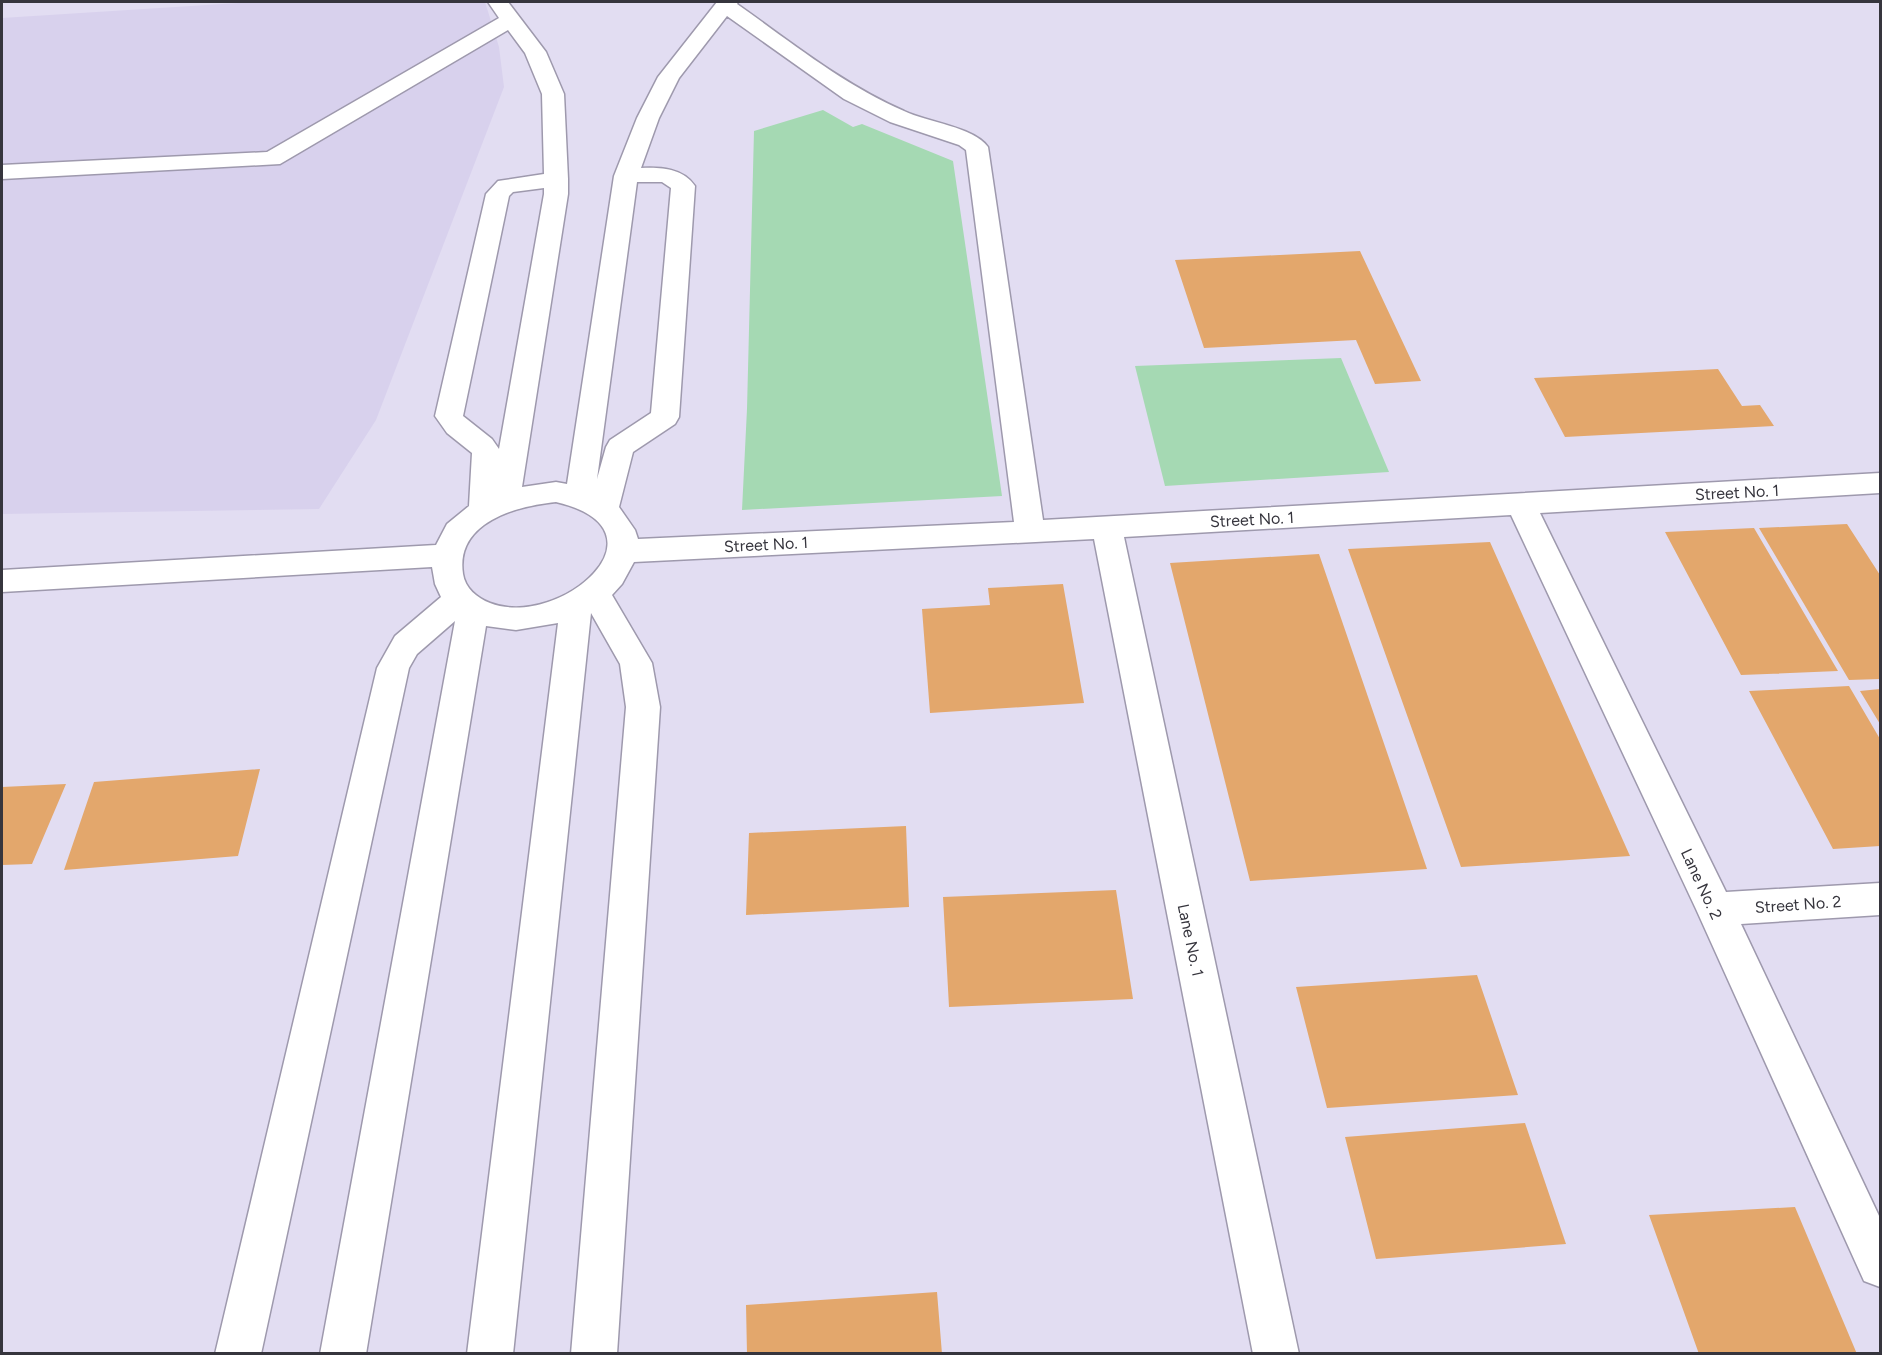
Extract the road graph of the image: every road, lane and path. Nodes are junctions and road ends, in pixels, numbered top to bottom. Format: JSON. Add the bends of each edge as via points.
{"nodes":[{"id":1,"x":726,"y":3,"type":"edge"},
{"id":2,"x":505,"y":10,"type":"edge"},
{"id":3,"x":2,"y":172,"type":"edge"},
{"id":4,"x":626,"y":176,"type":"junction"},
{"id":5,"x":556,"y":179,"type":"junction"},
{"id":6,"x":1881,"y":483,"type":"edge"},
{"id":7,"x":592,"y":502,"type":"junction"},
{"id":8,"x":1521,"y":504,"type":"junction"},
{"id":9,"x":495,"y":505,"type":"junction"},
{"id":10,"x":1107,"y":527,"type":"junction"},
{"id":11,"x":1030,"y":532,"type":"junction"},
{"id":12,"x":623,"y":551,"type":"junction"},
{"id":13,"x":447,"y":555,"type":"junction"},
{"id":14,"x":2,"y":581,"type":"edge"},
{"id":15,"x":586,"y":599,"type":"junction"},
{"id":16,"x":467,"y":604,"type":"junction"},
{"id":17,"x":1881,"y":899,"type":"edge"},
{"id":18,"x":1715,"y":909,"type":"junction"},
{"id":19,"x":1881,"y":1265,"type":"edge"},
{"id":20,"x":238,"y":1353,"type":"edge"},
{"id":21,"x":343,"y":1353,"type":"edge"},
{"id":22,"x":490,"y":1353,"type":"edge"},
{"id":23,"x":594,"y":1353,"type":"edge"},
{"id":24,"x":1276,"y":1353,"type":"edge"}],
"edges":[{"from":1,"to":4,"type":"street","via":[[669,77]]},
{"from":1,"to":11,"type":"street","via":[[852,94],[898,117],[977,147]]},
{"from":2,"to":3,"type":"street","via":[[272,159]]},
{"from":2,"to":5,"type":"street","via":[[544,69],[553,94]]},
{"from":4,"to":7,"type":"street"},
{"from":4,"to":7,"type":"street","via":[[659,174],[675,177],[683,186],[665,417],[620,447]]},
{"from":5,"to":9,"type":"street","via":[[554,206]]},
{"from":5,"to":9,"type":"street","via":[[506,186],[498,194],[449,416],[454,425],[486,451]]},
{"from":6,"to":8,"type":"street","name":"Street No. 1"},
{"from":7,"to":9,"type":"street","via":[[556,492]]},
{"from":7,"to":12,"type":"street","via":[[615,520],[622,535]]},
{"from":8,"to":10,"type":"street","name":"Street No. 1"},
{"from":8,"to":18,"type":"street","name":"Lane No. 2"},
{"from":9,"to":13,"type":"street","via":[[467,523]]},
{"from":10,"to":11,"type":"street","name":"Street No. 1"},
{"from":10,"to":24,"type":"street","name":"Lane No. 1"},
{"from":11,"to":12,"type":"street","name":"Street No. 1"},
{"from":12,"to":15,"type":"street","via":[[618,566]]},
{"from":13,"to":14,"type":"street"},
{"from":13,"to":16,"type":"street","via":[[447,578]]},
{"from":15,"to":16,"type":"street","via":[[551,614],[523,618],[497,616]]},
{"from":15,"to":22,"type":"street"},
{"from":15,"to":23,"type":"street","via":[[636,663],[643,707]]},
{"from":16,"to":20,"type":"street","via":[[406,645],[393,668]]},
{"from":16,"to":21,"type":"street"},
{"from":17,"to":18,"type":"street","name":"Street No. 2"},
{"from":18,"to":19,"type":"street","name":"Lane No. 2"}]}
